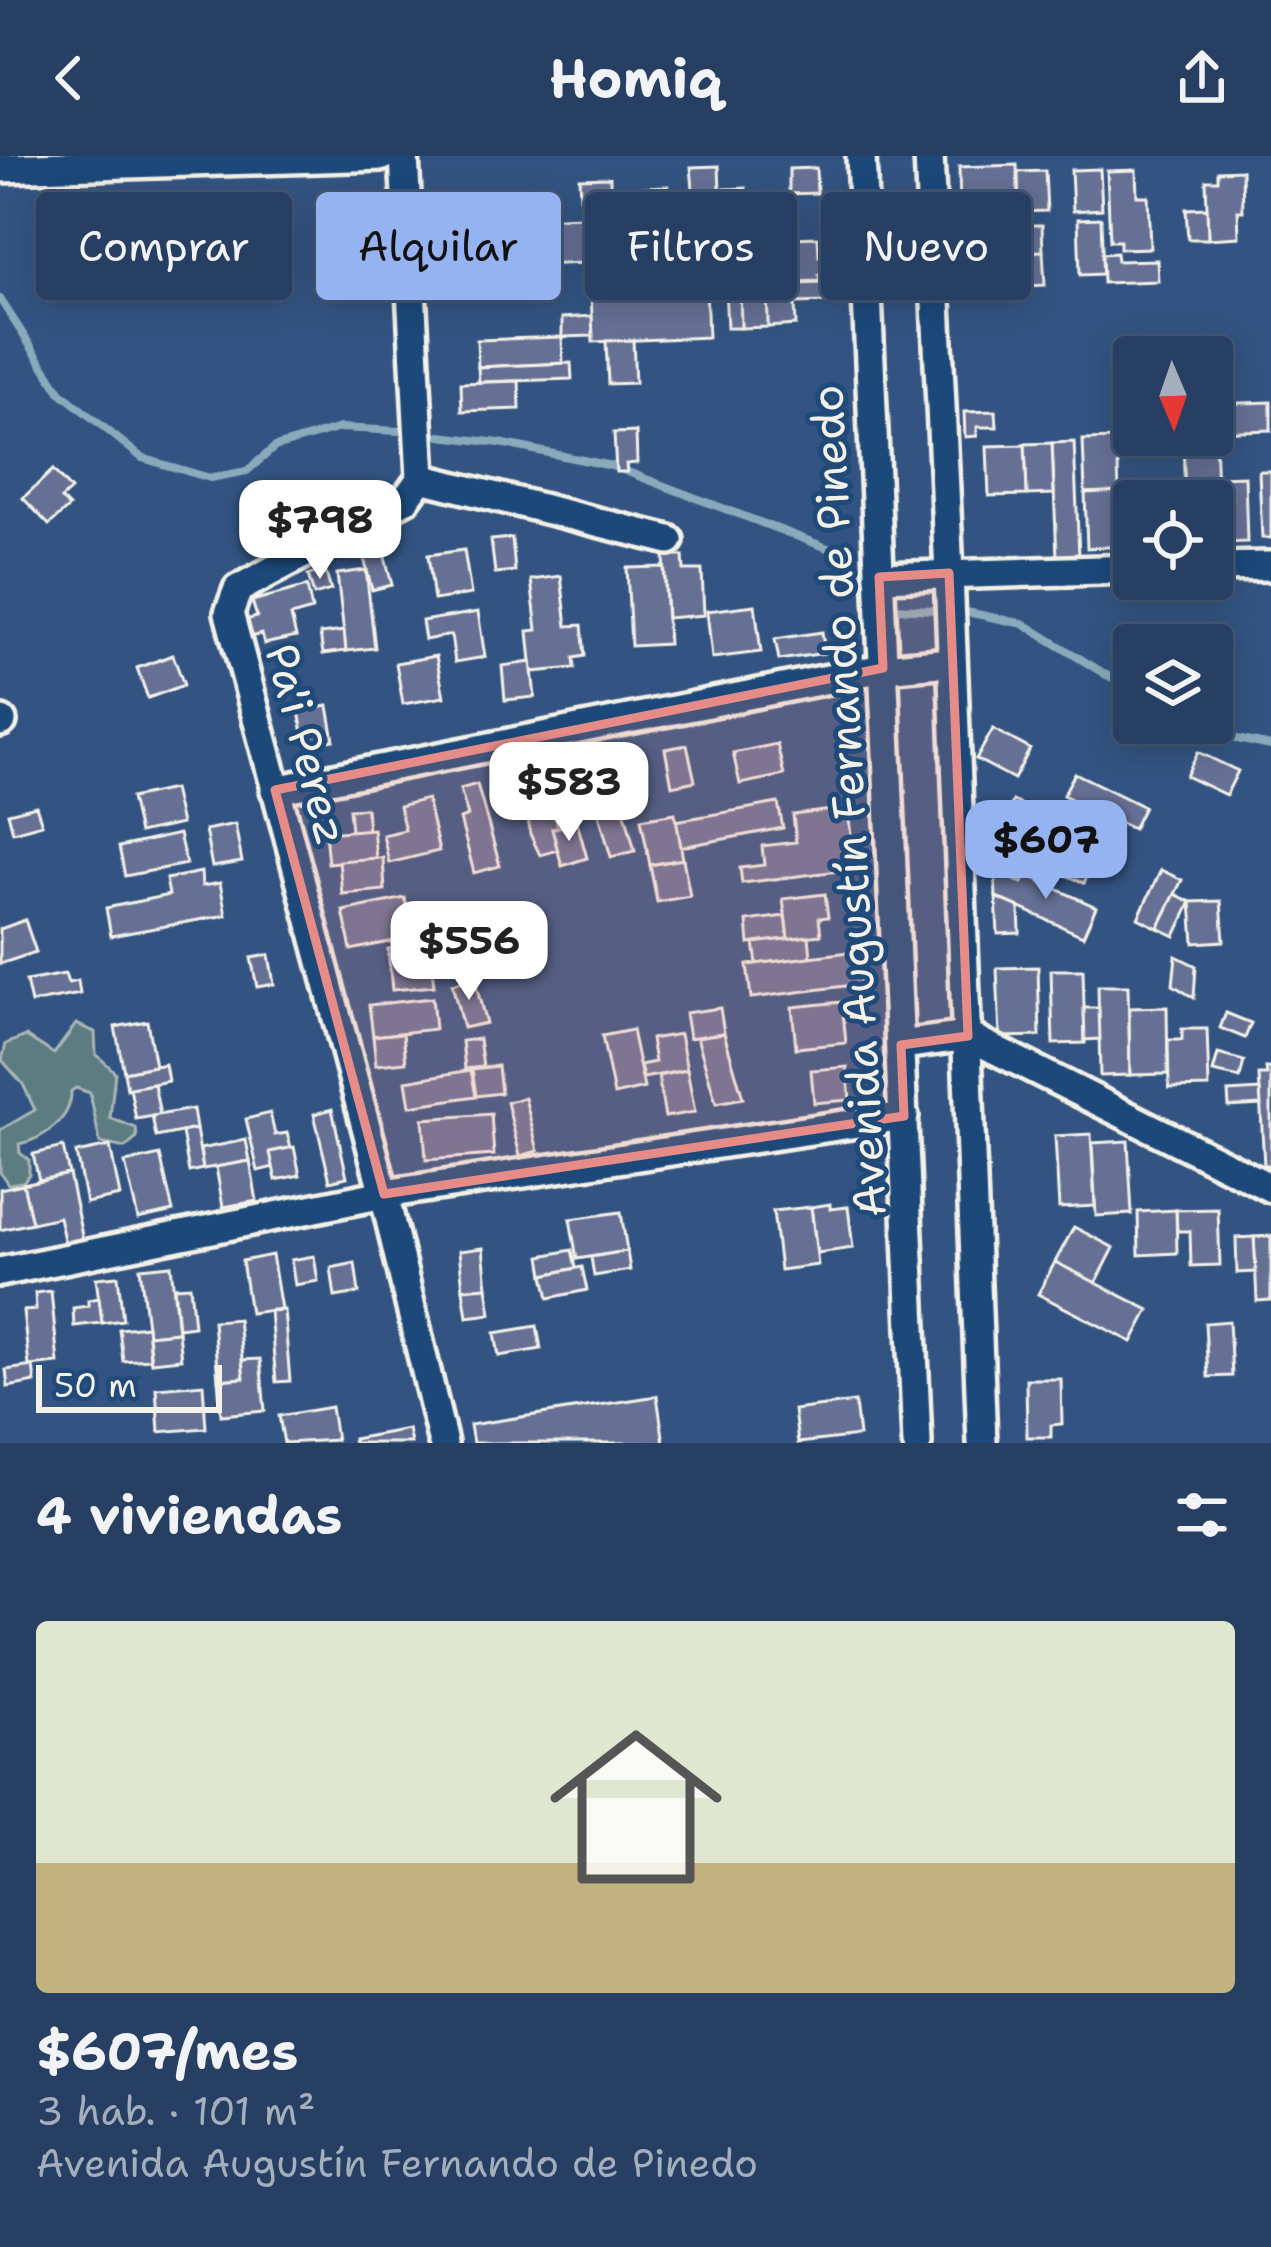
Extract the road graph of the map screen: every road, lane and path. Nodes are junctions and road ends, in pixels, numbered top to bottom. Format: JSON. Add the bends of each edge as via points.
{"nodes":[{"id":1,"x":383,"y":156,"type":"edge"},
{"id":2,"x":404,"y":156,"type":"edge"},
{"id":3,"x":861,"y":156,"type":"edge"},
{"id":4,"x":928,"y":156,"type":"edge"},
{"id":5,"x":0,"y":167,"type":"edge"},
{"id":6,"x":421,"y":478,"type":"junction"},
{"id":7,"x":669,"y":540,"type":"dead end"},
{"id":8,"x":1271,"y":566,"type":"edge"},
{"id":9,"x":1233,"y":567,"type":"edge"},
{"id":10,"x":1113,"y":569,"type":"edge"},
{"id":11,"x":950,"y":573,"type":"junction"},
{"id":12,"x":879,"y":577,"type":"junction"},
{"id":13,"x":950,"y":662,"type":"junction"},
{"id":14,"x":883,"y":668,"type":"junction"},
{"id":15,"x":275,"y":790,"type":"junction"},
{"id":16,"x":968,"y":1036,"type":"junction"},
{"id":17,"x":901,"y":1045,"type":"junction"},
{"id":18,"x":904,"y":1116,"type":"junction"},
{"id":19,"x":1271,"y":1188,"type":"edge"},
{"id":20,"x":384,"y":1194,"type":"junction"},
{"id":21,"x":0,"y":1272,"type":"edge"},
{"id":22,"x":442,"y":1443,"type":"edge"},
{"id":23,"x":917,"y":1443,"type":"edge"},
{"id":24,"x":982,"y":1443,"type":"edge"}],
"edges":[{"from":1,"to":5,"type":"street"},
{"from":2,"to":6,"type":"street"},
{"from":3,"to":12,"type":"street","name":"Avenida Augustín Fernando de Pinedo"},
{"from":4,"to":11,"type":"street"},
{"from":6,"to":7,"type":"street"},
{"from":6,"to":15,"type":"street","name":"Pa'i Perez","via":[[406,500],[238,590],[229,613]]},
{"from":8,"to":9,"type":"street"},
{"from":10,"to":11,"type":"street"},
{"from":11,"to":12,"type":"street"},
{"from":11,"to":13,"type":"street"},
{"from":12,"to":14,"type":"street","name":"Avenida Augustín Fernando de Pinedo"},
{"from":13,"to":14,"type":"street"},
{"from":13,"to":16,"type":"street"},
{"from":14,"to":15,"type":"street"},
{"from":14,"to":17,"type":"street","name":"Avenida Augustín Fernando de Pinedo"},
{"from":15,"to":20,"type":"street","name":"Pa'i Perez"},
{"from":16,"to":17,"type":"street"},
{"from":16,"to":19,"type":"street"},
{"from":16,"to":24,"type":"street"},
{"from":17,"to":18,"type":"street","name":"Avenida Augustín Fernando de Pinedo"},
{"from":18,"to":20,"type":"street"},
{"from":18,"to":23,"type":"street","name":"Avenida Augustín Fernando de Pinedo"},
{"from":20,"to":21,"type":"street"},
{"from":20,"to":22,"type":"street","name":"Pa'i Perez"}]}
